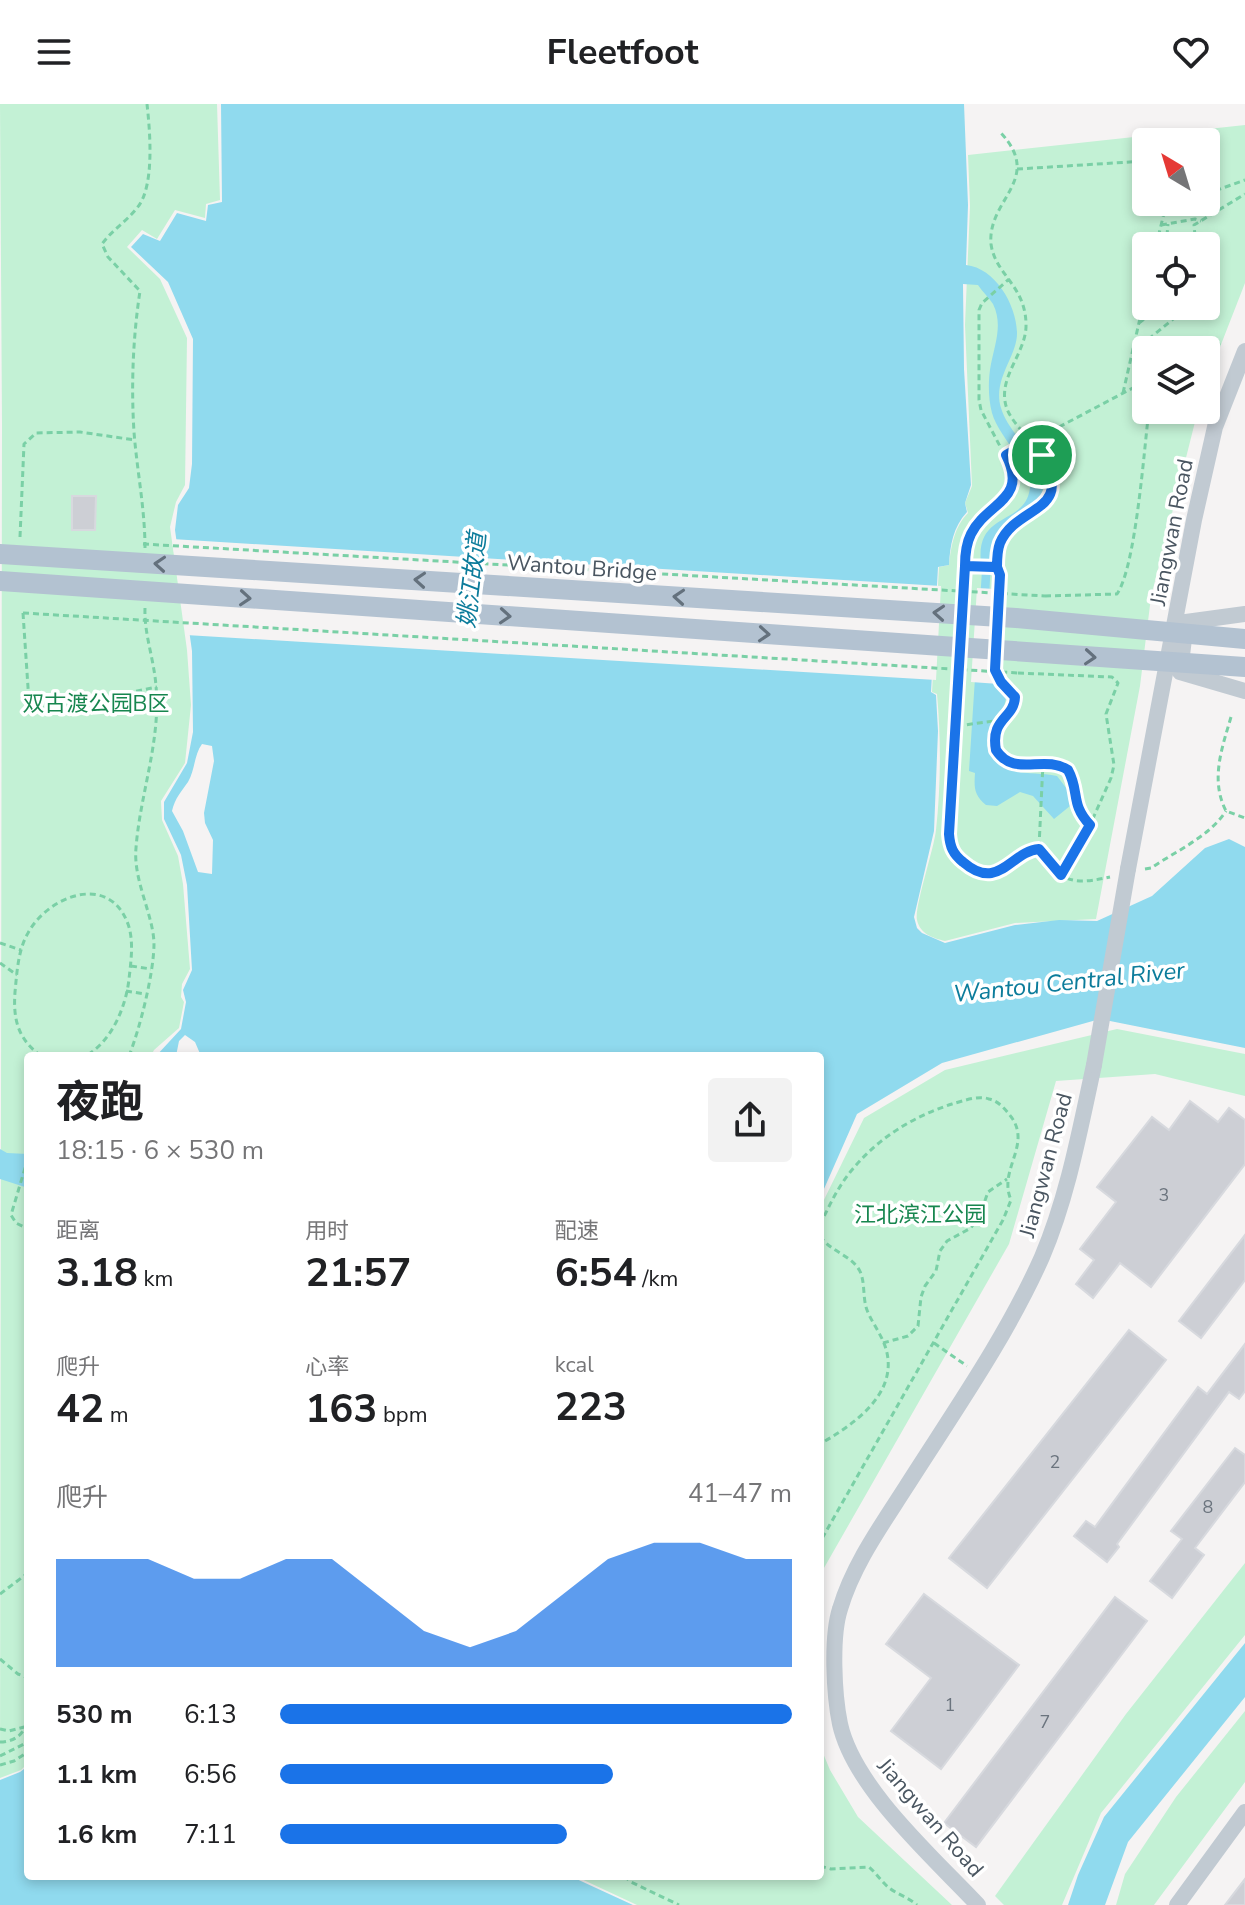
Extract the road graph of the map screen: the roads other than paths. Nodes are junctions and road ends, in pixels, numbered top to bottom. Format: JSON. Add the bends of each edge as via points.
{"nodes":[{"id":1,"x":1245,"y":351,"type":"edge"},
{"id":2,"x":0,"y":554,"type":"edge"},
{"id":3,"x":0,"y":581,"type":"edge"},
{"id":4,"x":1245,"y":614,"type":"edge"},
{"id":5,"x":1245,"y":639,"type":"edge"},
{"id":6,"x":1245,"y":667,"type":"edge"},
{"id":7,"x":1245,"y":691,"type":"edge"},
{"id":8,"x":1245,"y":1812,"type":"edge"},
{"id":9,"x":978,"y":1905,"type":"edge"},
{"id":10,"x":1177,"y":1905,"type":"edge"}],
"edges":[{"from":1,"to":9,"type":"street","name":"Jiangwan Road","bridge":true,"via":[[1211,443],[1194,520],[1094,1065],[1054,1224],[1016,1307],[866,1550],[839,1611],[834,1666],[840,1726],[867,1784]]},
{"from":5,"to":2,"type":"main road","name":"Wantou Bridge","one_way":true,"bridge":true,"via":[[1016,618]]},
{"from":3,"to":6,"type":"main road","one_way":true,"bridge":true},
{"from":4,"to":7,"type":"street","via":[[1186,622],[1180,672]]},
{"from":8,"to":10,"type":"street"}]}
